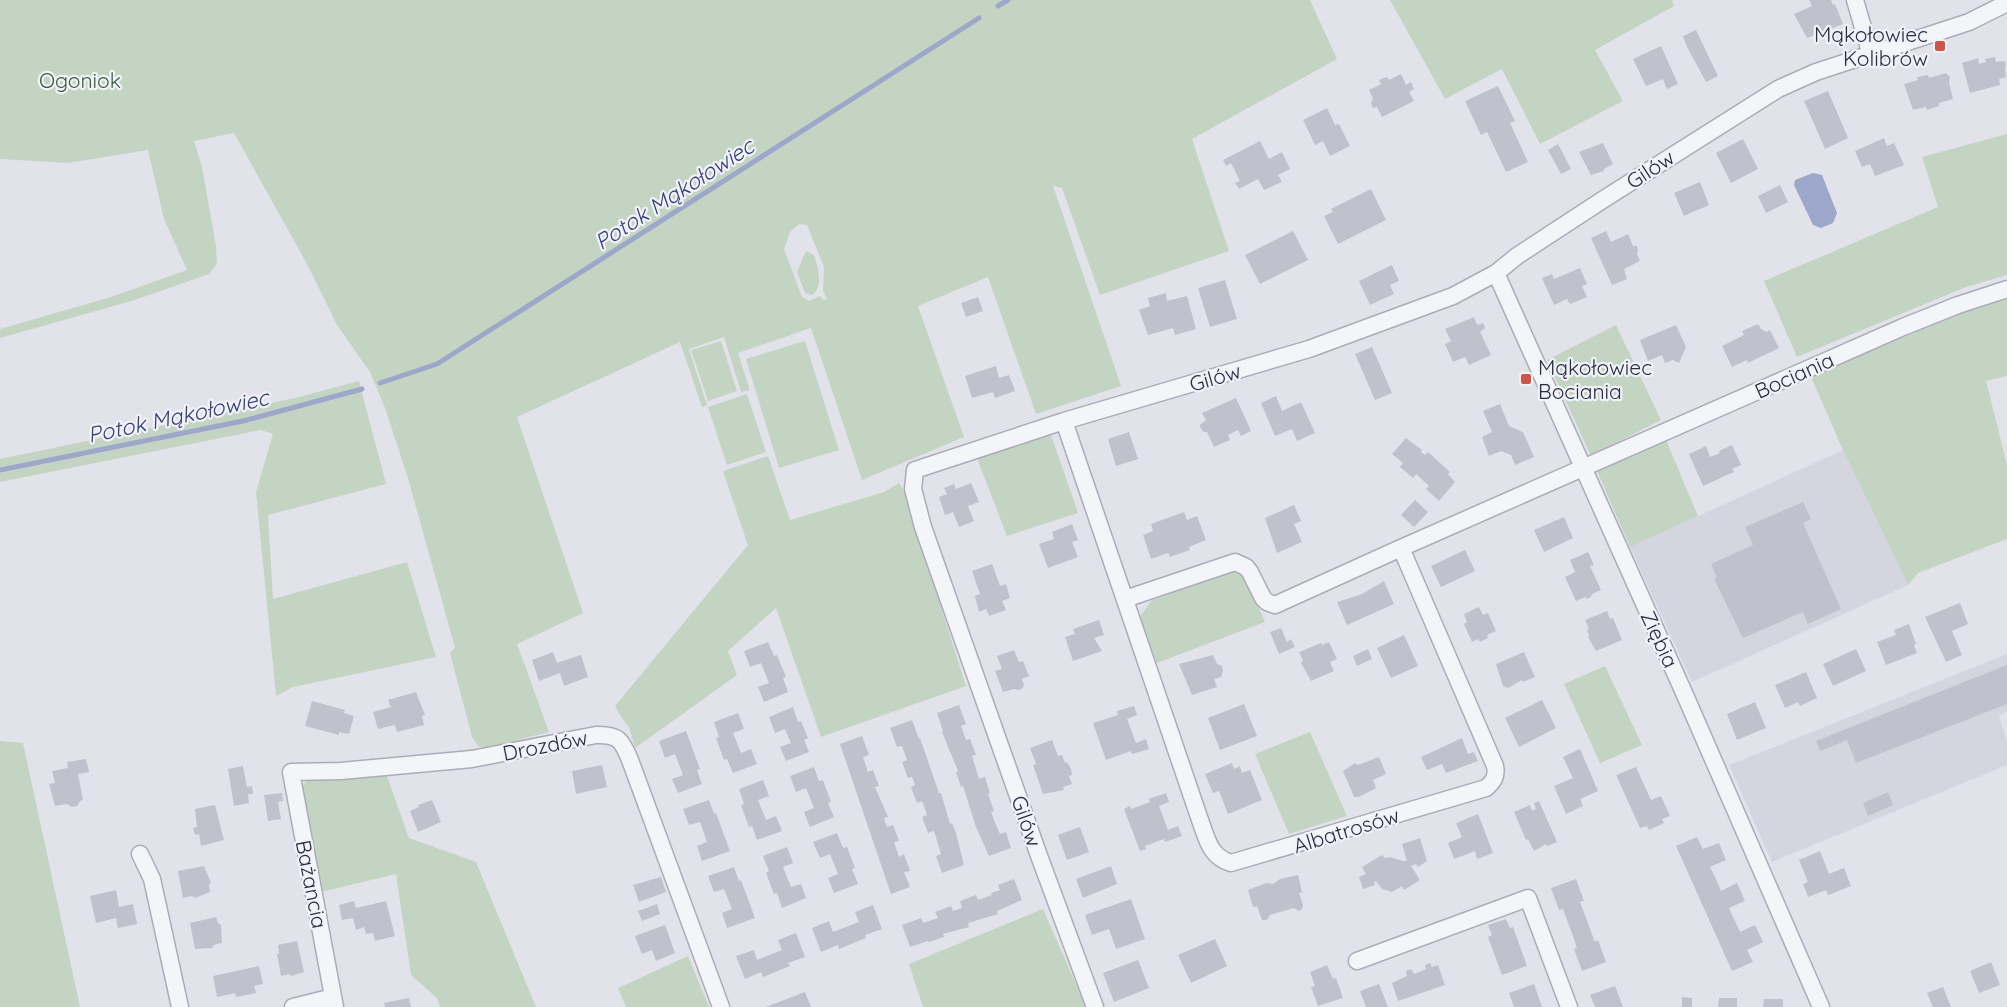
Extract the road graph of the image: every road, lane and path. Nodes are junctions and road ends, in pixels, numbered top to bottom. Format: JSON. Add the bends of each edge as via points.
{"nodes":[{"id":1,"x":1856,"y":0,"type":"edge"},
{"id":2,"x":2007,"y":3,"type":"edge"},
{"id":3,"x":1871,"y":55,"type":"junction"},
{"id":4,"x":1496,"y":273,"type":"junction"},
{"id":5,"x":2007,"y":289,"type":"edge"},
{"id":6,"x":1064,"y":421,"type":"junction"},
{"id":7,"x":1583,"y":469,"type":"junction"},
{"id":8,"x":1401,"y":548,"type":"junction"},
{"id":9,"x":1125,"y":600,"type":"junction"},
{"id":10,"x":291,"y":772,"type":"joint"},
{"id":11,"x":140,"y":854,"type":"dead end"},
{"id":12,"x":1357,"y":961,"type":"dead end"},
{"id":13,"x":334,"y":1002,"type":"edge"},
{"id":14,"x":180,"y":1007,"type":"edge"},
{"id":15,"x":293,"y":1007,"type":"edge"},
{"id":16,"x":721,"y":1007,"type":"edge"},
{"id":17,"x":1095,"y":1007,"type":"edge"},
{"id":18,"x":1569,"y":1007,"type":"edge"},
{"id":19,"x":1821,"y":1007,"type":"edge"}],
"edges":[{"from":1,"to":3,"type":"street"},
{"from":2,"to":3,"type":"street","name":"Gilów","via":[[1969,22]]},
{"from":3,"to":4,"type":"street","name":"Gilów","via":[[1778,89],[1585,211]]},
{"from":4,"to":6,"type":"street","name":"Gilów","via":[[1453,296],[1309,349]]},
{"from":4,"to":7,"type":"street","name":"Ziębia"},
{"from":5,"to":7,"type":"street","name":"Bociania","via":[[1903,327]]},
{"from":6,"to":9,"type":"street","name":"Albatrosów"},
{"from":6,"to":17,"type":"street","name":"Gilów","via":[[915,470],[913,489]]},
{"from":7,"to":8,"type":"street"},
{"from":7,"to":19,"type":"street","name":"Ziębia"},
{"from":8,"to":9,"type":"street","via":[[1275,605],[1263,598],[1246,567],[1235,562]]},
{"from":8,"to":9,"type":"street","name":"Albatrosów","via":[[1495,766],[1492,783],[1486,788],[1231,863],[1220,860],[1212,850]]},
{"from":10,"to":13,"type":"street","name":"Bażancia"},
{"from":10,"to":16,"type":"street","name":"Drozdów","via":[[472,759],[610,734],[619,739],[630,760]]},
{"from":11,"to":14,"type":"street","via":[[152,879]]},
{"from":12,"to":18,"type":"street","via":[[1528,898]]},
{"from":13,"to":15,"type":"street","name":"Bażancia"}]}
